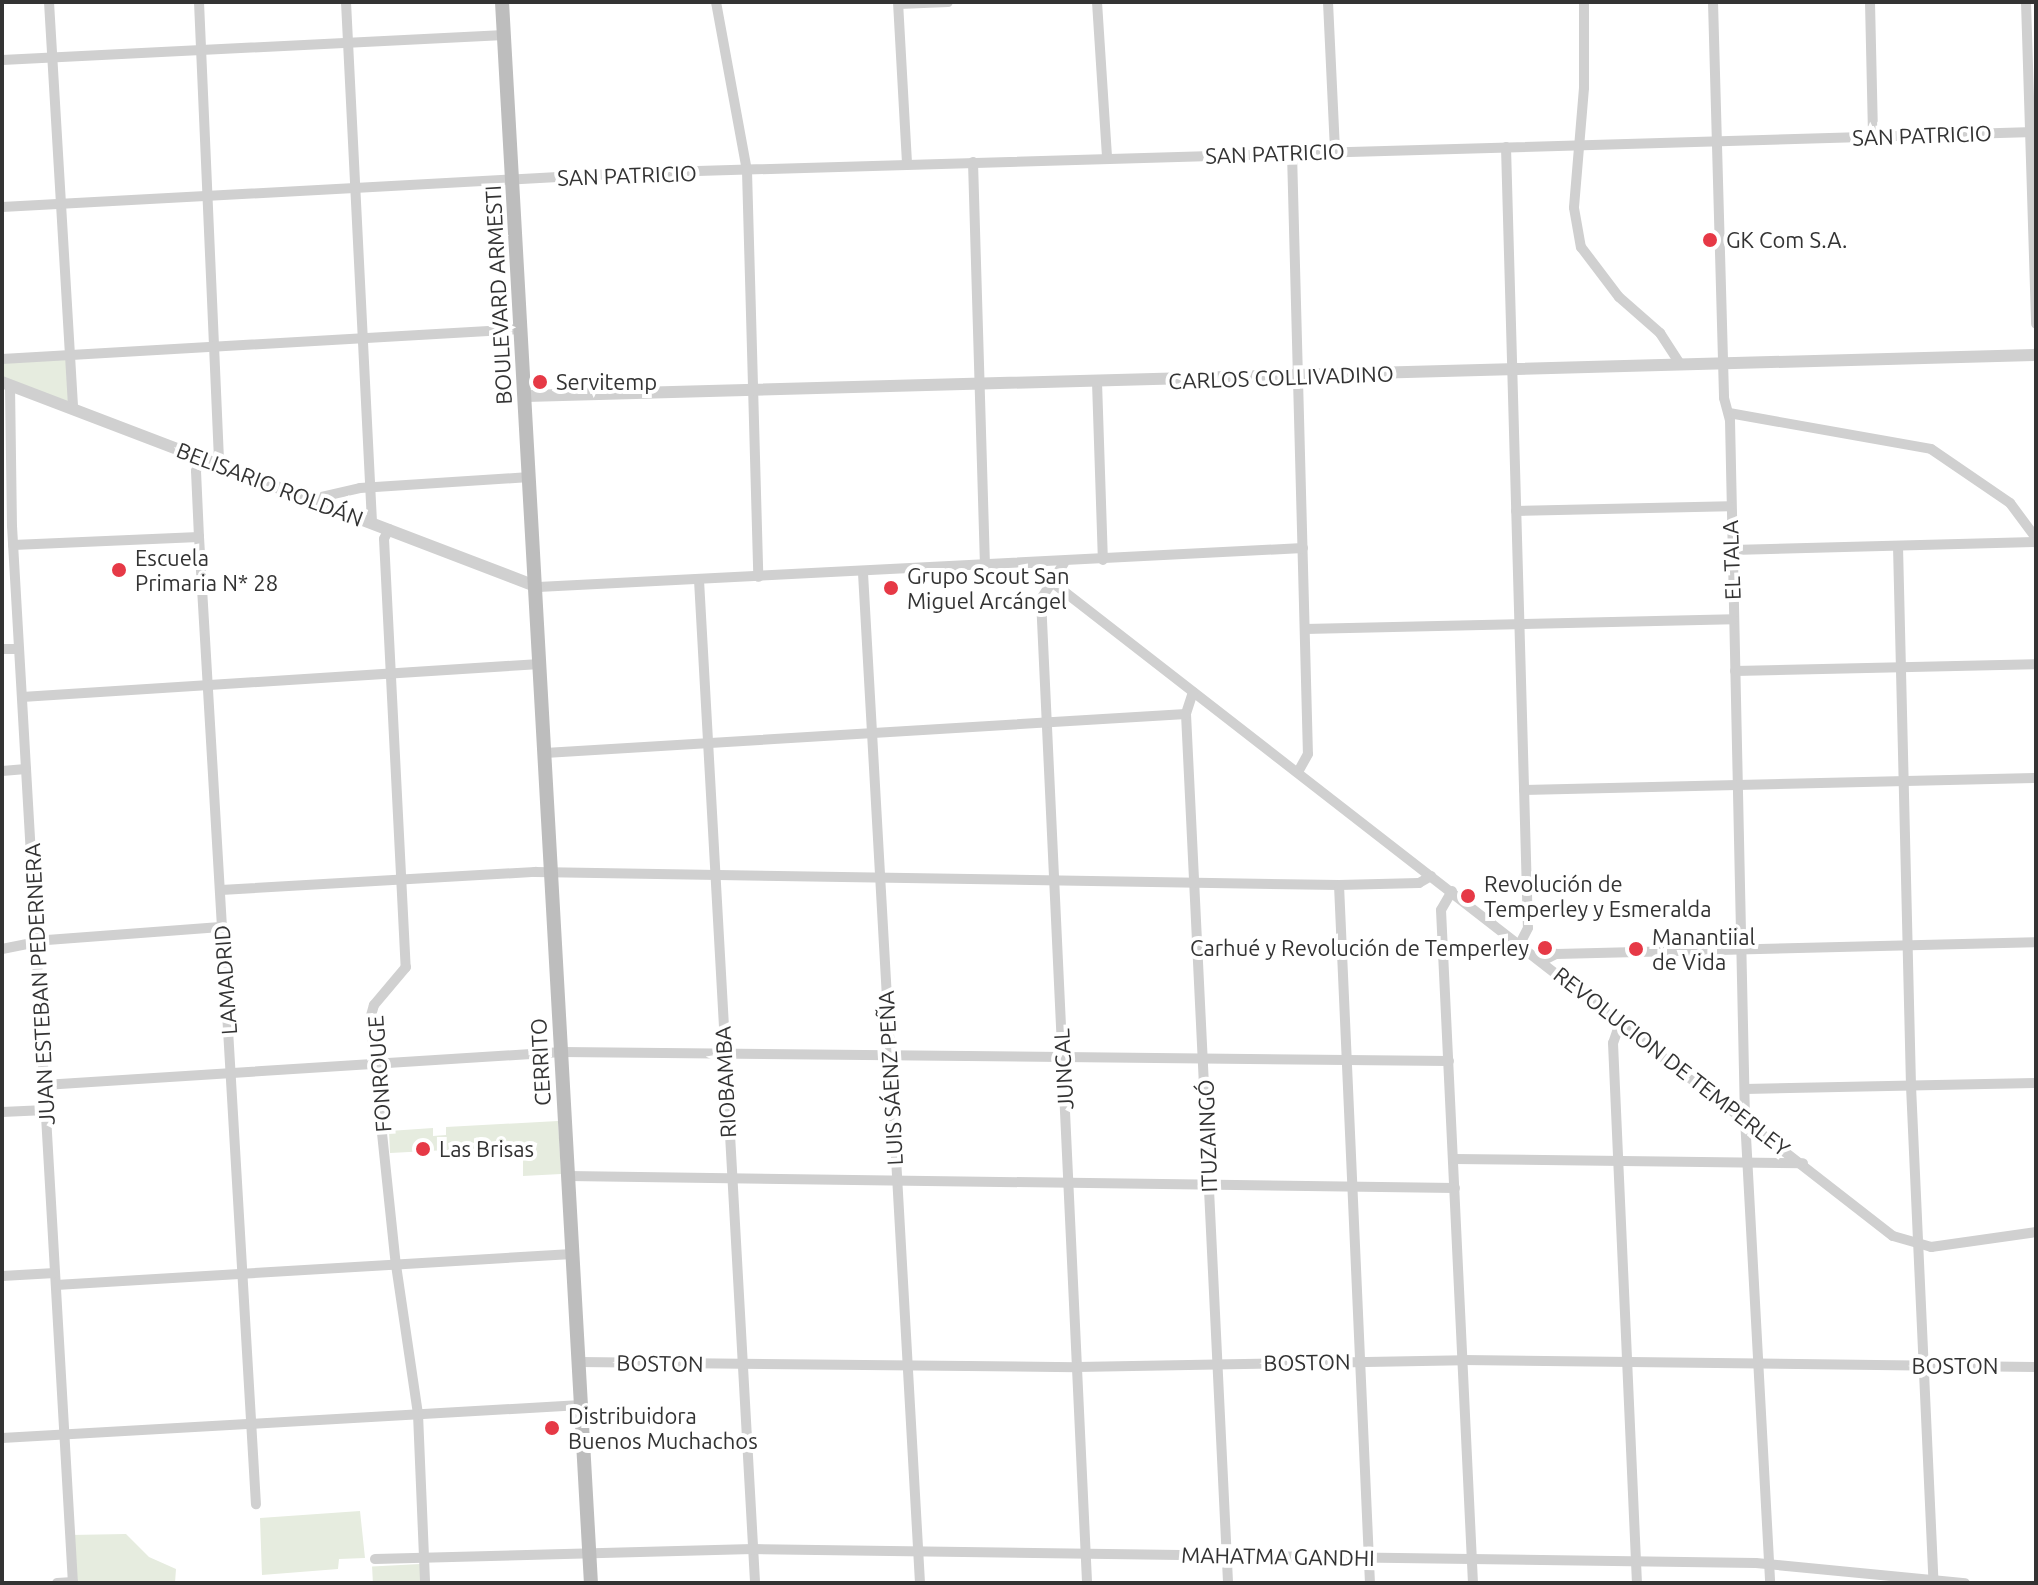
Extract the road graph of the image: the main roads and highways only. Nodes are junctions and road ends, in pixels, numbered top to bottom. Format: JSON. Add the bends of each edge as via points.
{"nodes":[{"id":1,"x":502,"y":2,"type":"edge"},
{"id":2,"x":538,"y":587,"type":"joint"},
{"id":3,"x":591,"y":1583,"type":"edge"}],
"edges":[{"from":1,"to":2,"type":"main road","name":"BOULEVARD ARMESTI"},
{"from":2,"to":3,"type":"main road","name":"CERRITO"}]}
